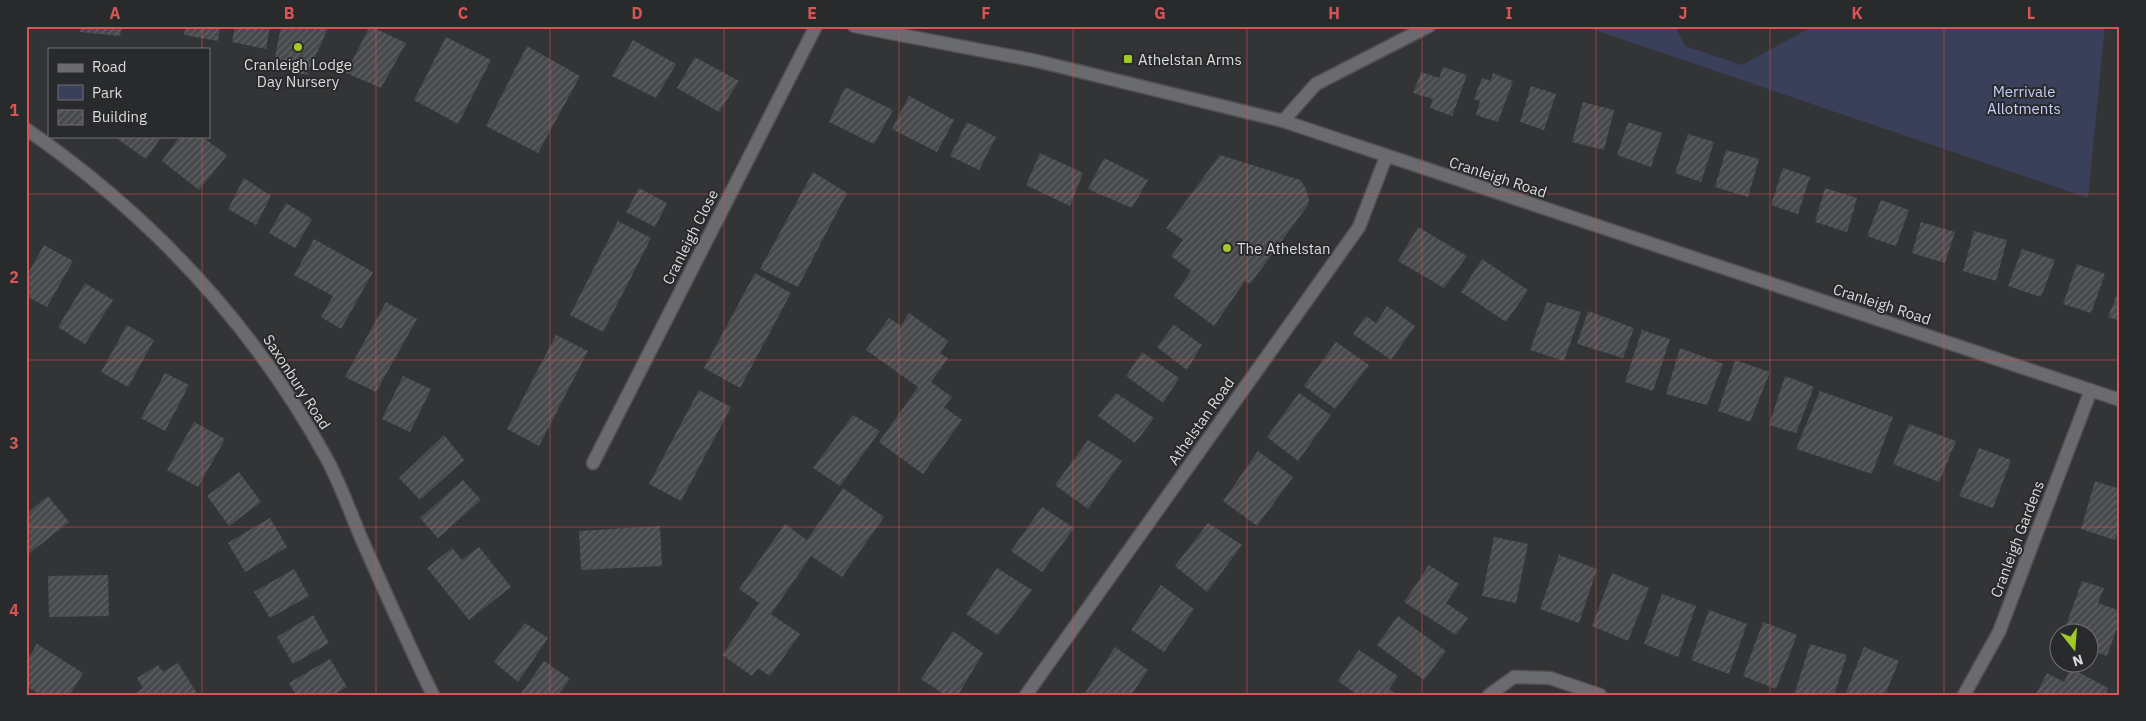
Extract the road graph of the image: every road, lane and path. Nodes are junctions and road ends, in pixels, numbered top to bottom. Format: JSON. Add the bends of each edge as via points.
{"nodes":[{"id":1,"x":816,"y":26,"type":"edge"},
{"id":2,"x":854,"y":26,"type":"edge"},
{"id":3,"x":1429,"y":26,"type":"edge"},
{"id":4,"x":1283,"y":121,"type":"junction"},
{"id":5,"x":26,"y":129,"type":"edge"},
{"id":6,"x":1386,"y":157,"type":"junction"},
{"id":7,"x":2091,"y":390,"type":"junction"},
{"id":8,"x":2120,"y":400,"type":"edge"},
{"id":9,"x":592,"y":463,"type":"dead end"},
{"id":10,"x":433,"y":695,"type":"edge"},
{"id":11,"x":1026,"y":695,"type":"edge"},
{"id":12,"x":1490,"y":695,"type":"edge"},
{"id":13,"x":1600,"y":695,"type":"edge"},
{"id":14,"x":1964,"y":695,"type":"edge"}],
"edges":[{"from":1,"to":9,"type":"street","name":"Cranleigh Close"},
{"from":2,"to":4,"type":"street","name":"Cranleigh Road","via":[[1038,61]]},
{"from":3,"to":4,"type":"street","via":[[1316,84]]},
{"from":4,"to":6,"type":"street","name":"Cranleigh Road"},
{"from":5,"to":10,"type":"street","name":"Saxonbury Road","via":[[147,224],[224,307],[276,374],[328,462],[405,639]]},
{"from":6,"to":7,"type":"street","name":"Cranleigh Road"},
{"from":6,"to":11,"type":"street","name":"Athelstan Road","via":[[1359,227]]},
{"from":7,"to":8,"type":"street","name":"Cranleigh Road"},
{"from":7,"to":14,"type":"street","name":"Cranleigh Gardens","via":[[1999,632]]},
{"from":12,"to":13,"type":"street","via":[[1514,677],[1550,678]]}]}
